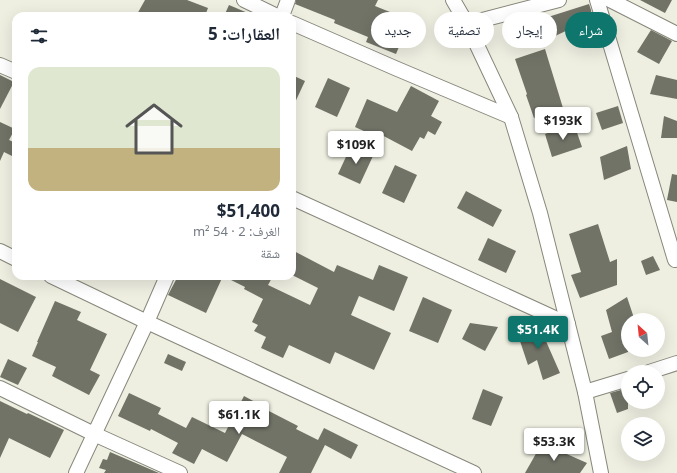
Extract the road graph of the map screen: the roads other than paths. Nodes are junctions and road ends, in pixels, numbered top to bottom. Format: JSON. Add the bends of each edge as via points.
{"nodes":[{"id":1,"x":244,"y":0,"type":"edge"},
{"id":2,"x":288,"y":0,"type":"edge"},
{"id":3,"x":453,"y":0,"type":"edge"},
{"id":4,"x":559,"y":0,"type":"edge"},
{"id":5,"x":597,"y":0,"type":"edge"},
{"id":6,"x":610,"y":0,"type":"edge"},
{"id":7,"x":634,"y":5,"type":"edge"},
{"id":8,"x":269,"y":12,"type":"edge"},
{"id":9,"x":284,"y":12,"type":"edge"},
{"id":10,"x":460,"y":12,"type":"edge"},
{"id":11,"x":494,"y":17,"type":"edge"},
{"id":12,"x":296,"y":25,"type":"edge"},
{"id":13,"x":677,"y":34,"type":"edge"},
{"id":14,"x":478,"y":48,"type":"edge"},
{"id":15,"x":0,"y":65,"type":"edge"},
{"id":16,"x":12,"y":70,"type":"edge"},
{"id":17,"x":511,"y":117,"type":"junction"},
{"id":18,"x":296,"y":200,"type":"edge"},
{"id":19,"x":0,"y":251,"type":"edge"},
{"id":20,"x":12,"y":256,"type":"edge"},
{"id":21,"x":676,"y":261,"type":"edge"},
{"id":22,"x":59,"y":280,"type":"edge"},
{"id":23,"x":165,"y":280,"type":"edge"},
{"id":24,"x":147,"y":322,"type":"junction"},
{"id":25,"x":568,"y":324,"type":"junction"},
{"id":26,"x":677,"y":363,"type":"edge"},
{"id":27,"x":665,"y":367,"type":"edge"},
{"id":28,"x":621,"y":381,"type":"edge"},
{"id":29,"x":0,"y":388,"type":"edge"},
{"id":30,"x":585,"y":392,"type":"junction"},
{"id":31,"x":94,"y":434,"type":"junction"},
{"id":32,"x":76,"y":473,"type":"edge"},
{"id":33,"x":180,"y":473,"type":"edge"},
{"id":34,"x":474,"y":473,"type":"edge"},
{"id":35,"x":601,"y":473,"type":"edge"}],
"edges":[{"from":1,"to":8,"type":"street"},
{"from":2,"to":9,"type":"street"},
{"from":3,"to":10,"type":"street"},
{"from":4,"to":11,"type":"street"},
{"from":5,"to":21,"type":"street"},
{"from":6,"to":7,"type":"street"},
{"from":7,"to":13,"type":"street"},
{"from":12,"to":17,"type":"street"},
{"from":14,"to":17,"type":"street"},
{"from":15,"to":16,"type":"street"},
{"from":17,"to":25,"type":"street","via":[[540,213]]},
{"from":18,"to":25,"type":"street"},
{"from":19,"to":20,"type":"street"},
{"from":22,"to":24,"type":"street"},
{"from":23,"to":24,"type":"street"},
{"from":24,"to":31,"type":"street"},
{"from":24,"to":34,"type":"street"},
{"from":25,"to":30,"type":"street"},
{"from":26,"to":27,"type":"street"},
{"from":28,"to":30,"type":"street"},
{"from":29,"to":31,"type":"street"},
{"from":30,"to":35,"type":"street"},
{"from":31,"to":32,"type":"street"},
{"from":31,"to":33,"type":"street"}]}
